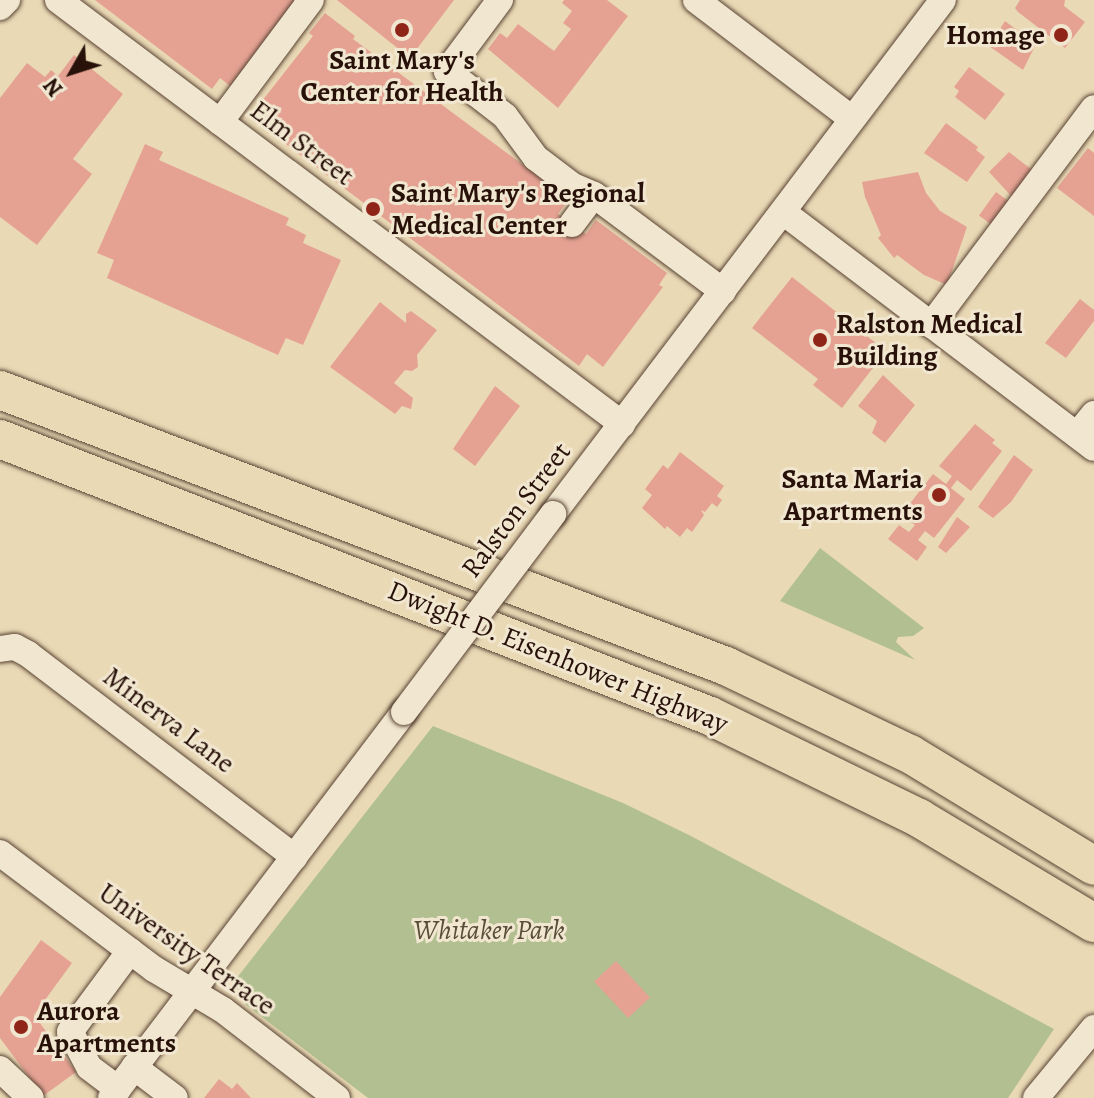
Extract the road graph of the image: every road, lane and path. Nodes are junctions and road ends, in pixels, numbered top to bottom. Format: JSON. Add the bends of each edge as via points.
{"nodes":[{"id":1,"x":7,"y":0,"type":"edge"},
{"id":2,"x":58,"y":0,"type":"edge"},
{"id":3,"x":311,"y":0,"type":"edge"},
{"id":4,"x":500,"y":0,"type":"edge"},
{"id":5,"x":696,"y":0,"type":"edge"},
{"id":6,"x":943,"y":0,"type":"edge"},
{"id":7,"x":0,"y":7,"type":"edge"},
{"id":8,"x":1094,"y":108,"type":"edge"},
{"id":9,"x":852,"y":119,"type":"junction"},
{"id":10,"x":220,"y":122,"type":"junction"},
{"id":11,"x":594,"y":195,"type":"junction"},
{"id":12,"x":783,"y":212,"type":"junction"},
{"id":13,"x":572,"y":224,"type":"dead end"},
{"id":14,"x":723,"y":291,"type":"junction"},
{"id":15,"x":931,"y":325,"type":"junction"},
{"id":16,"x":6,"y":389,"type":"edge"},
{"id":17,"x":1094,"y":414,"type":"edge"},
{"id":18,"x":622,"y":424,"type":"junction"},
{"id":19,"x":0,"y":439,"type":"edge"},
{"id":20,"x":1086,"y":442,"type":"edge"},
{"id":21,"x":0,"y":465,"type":"edge"},
{"id":22,"x":350,"y":574,"type":"junction"},
{"id":23,"x":0,"y":649,"type":"edge"},
{"id":24,"x":0,"y":853,"type":"edge"},
{"id":25,"x":294,"y":857,"type":"junction"},
{"id":26,"x":1094,"y":866,"type":"edge"},
{"id":27,"x":1094,"y":923,"type":"edge"},
{"id":28,"x":130,"y":951,"type":"junction"},
{"id":29,"x":193,"y":993,"type":"junction"},
{"id":30,"x":1093,"y":1030,"type":"edge"},
{"id":31,"x":134,"y":1067,"type":"junction"},
{"id":32,"x":0,"y":1069,"type":"edge"},
{"id":33,"x":114,"y":1094,"type":"edge"},
{"id":34,"x":1048,"y":1095,"type":"edge"},
{"id":35,"x":31,"y":1098,"type":"edge"},
{"id":36,"x":175,"y":1098,"type":"edge"},
{"id":37,"x":337,"y":1098,"type":"edge"}],
"edges":[{"from":1,"to":7,"type":"street"},
{"from":2,"to":10,"type":"street","name":"Elm Street"},
{"from":3,"to":10,"type":"street","via":[[296,39]]},
{"from":4,"to":11,"type":"street","via":[[447,71],[505,116],[536,158]]},
{"from":5,"to":9,"type":"street"},
{"from":6,"to":9,"type":"street","name":"Ralston Street"},
{"from":8,"to":15,"type":"street"},
{"from":9,"to":12,"type":"street","name":"Ralston Street"},
{"from":10,"to":18,"type":"street","name":"Elm Street","via":[[458,286]]},
{"from":11,"to":13,"type":"street"},
{"from":11,"to":14,"type":"street"},
{"from":12,"to":14,"type":"street","name":"Ralston Street"},
{"from":12,"to":15,"type":"street"},
{"from":14,"to":18,"type":"street","name":"Ralston Street"},
{"from":15,"to":20,"type":"street"},
{"from":16,"to":26,"type":"highway","name":"Dwight D. Eisenhower Highway","via":[[726,666],[910,754]]},
{"from":17,"to":20,"type":"street"},
{"from":18,"to":25,"type":"street","name":"Ralston Street","bridge":true},
{"from":19,"to":22,"type":"highway","name":"Dwight D. Eisenhower Highway"},
{"from":21,"to":22,"type":"highway","via":[[81,496]]},
{"from":22,"to":27,"type":"highway","name":"Dwight D. Eisenhower Highway","via":[[639,685],[781,748],[919,818]]},
{"from":23,"to":25,"type":"street","name":"Minerva Lane","via":[[15,647],[28,654]]},
{"from":24,"to":28,"type":"street","name":"University Terrace"},
{"from":25,"to":29,"type":"street","name":"Ralston Street"},
{"from":28,"to":29,"type":"street","name":"University Terrace"},
{"from":28,"to":33,"type":"street","via":[[70,1032],[89,1067]]},
{"from":29,"to":31,"type":"street","name":"Ralston Street"},
{"from":29,"to":37,"type":"street","name":"University Terrace"},
{"from":30,"to":34,"type":"street"},
{"from":31,"to":33,"type":"street","name":"Ralston Street"},
{"from":31,"to":36,"type":"street"},
{"from":32,"to":35,"type":"street"}]}
